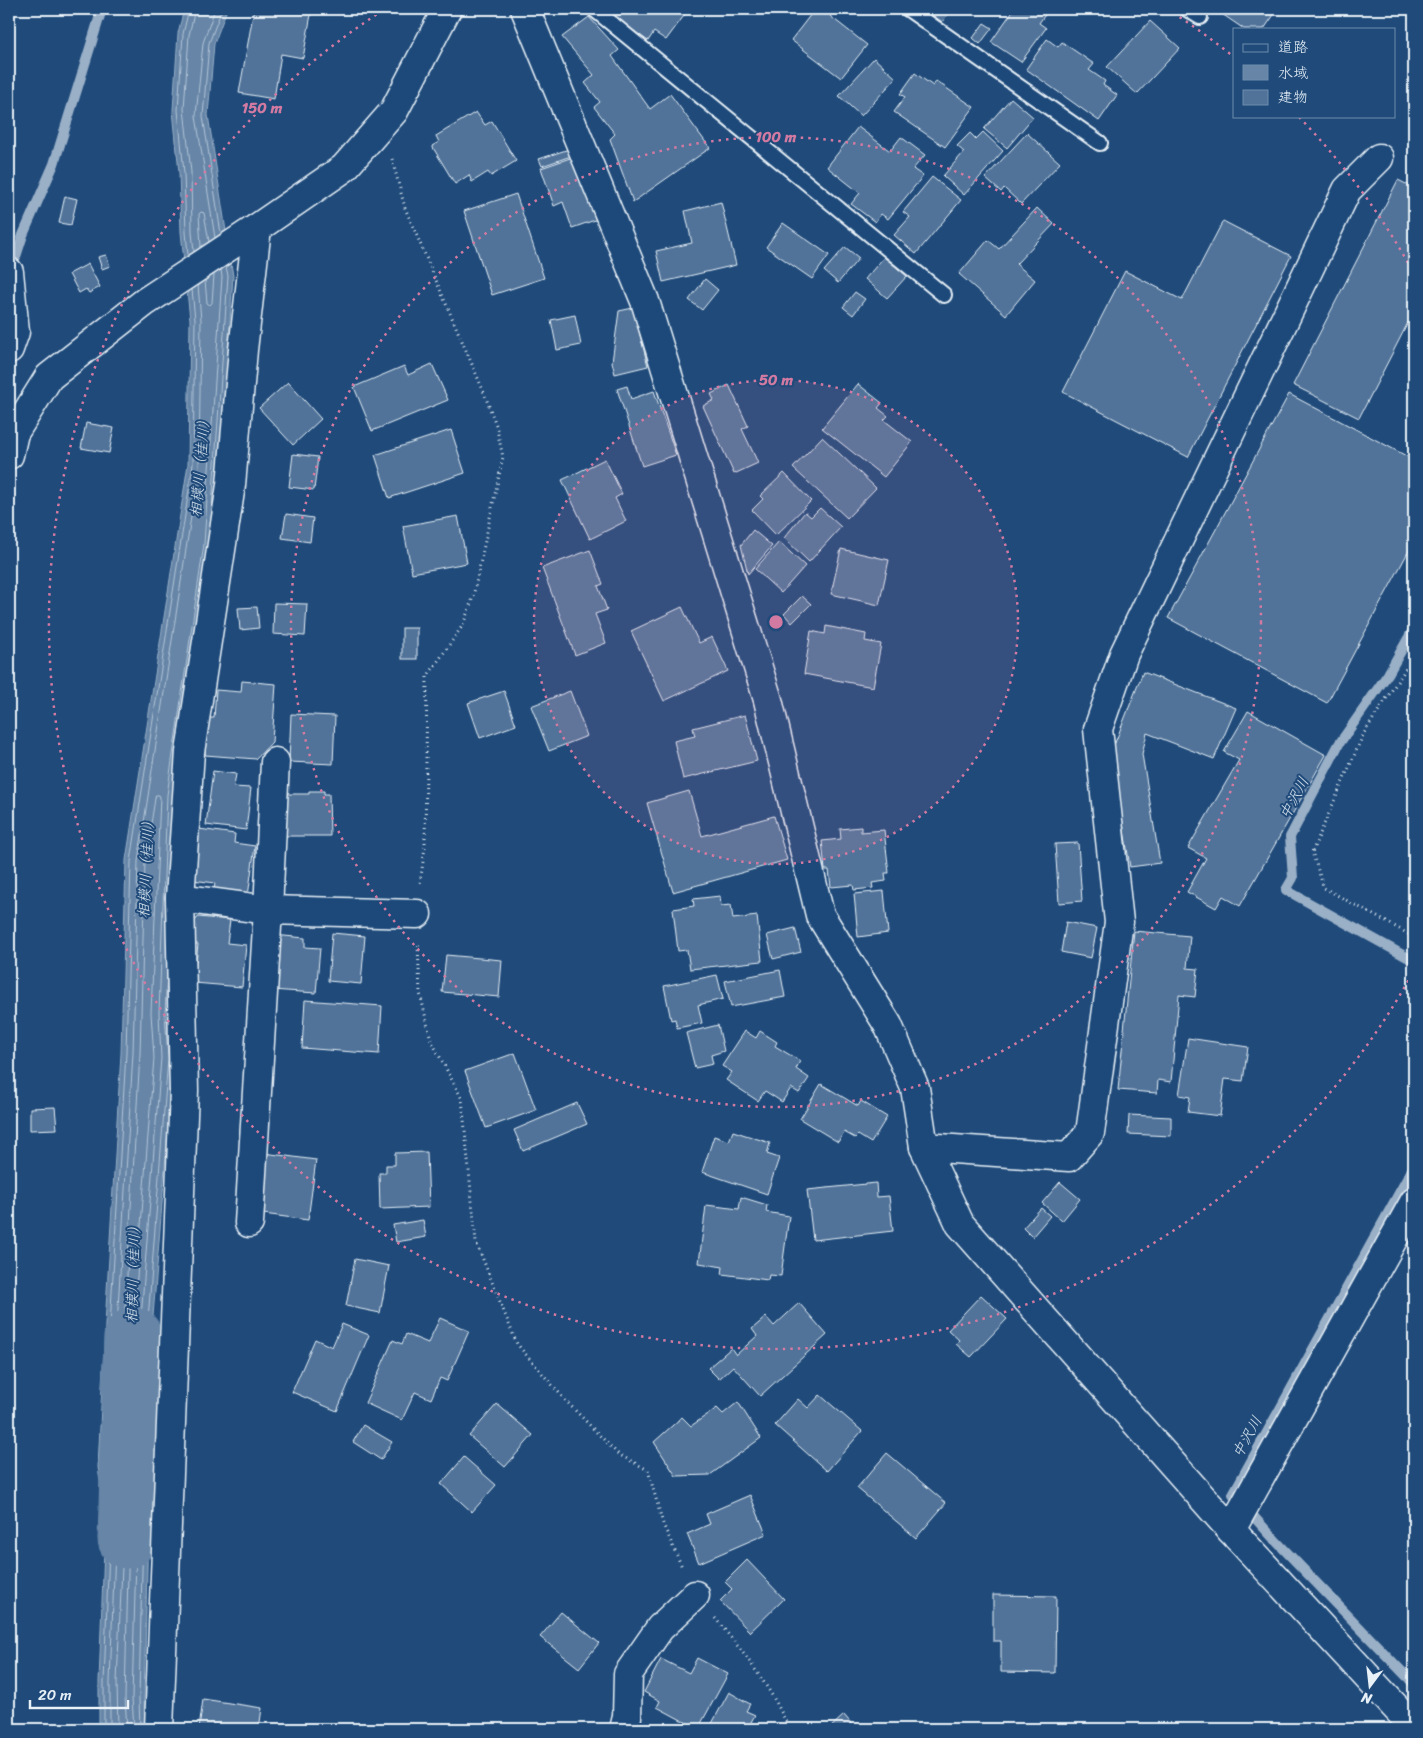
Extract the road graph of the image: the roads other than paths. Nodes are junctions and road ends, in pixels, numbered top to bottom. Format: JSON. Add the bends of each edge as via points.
{"nodes":[{"id":1,"x":447,"y":9,"type":"edge"},
{"id":2,"x":525,"y":9,"type":"edge"},
{"id":3,"x":594,"y":9,"type":"edge"},
{"id":4,"x":908,"y":9,"type":"edge"},
{"id":5,"x":1187,"y":9,"type":"edge"},
{"id":6,"x":1200,"y":17,"type":"dead end"},
{"id":7,"x":1100,"y":143,"type":"dead end"},
{"id":8,"x":1379,"y":158,"type":"dead end"},
{"id":9,"x":248,"y":234,"type":"junction"},
{"id":10,"x":9,"y":272,"type":"edge"},
{"id":11,"x":944,"y":295,"type":"dead end"},
{"id":12,"x":9,"y":348,"type":"edge"},
{"id":13,"x":9,"y":455,"type":"edge"},
{"id":14,"x":275,"y":762,"type":"dead end"},
{"id":15,"x":180,"y":898,"type":"junction"},
{"id":16,"x":268,"y":910,"type":"junction"},
{"id":17,"x":416,"y":914,"type":"road end"},
{"id":18,"x":924,"y":1147,"type":"junction"},
{"id":19,"x":1414,"y":1202,"type":"edge"},
{"id":20,"x":250,"y":1223,"type":"dead end"},
{"id":21,"x":1231,"y":1530,"type":"junction"},
{"id":22,"x":695,"y":1595,"type":"road end"},
{"id":23,"x":1414,"y":1727,"type":"edge"},
{"id":24,"x":159,"y":1729,"type":"edge"},
{"id":25,"x":624,"y":1729,"type":"edge"}],
"edges":[{"from":1,"to":9,"type":"street","via":[[394,111],[344,168]]},
{"from":2,"to":18,"type":"street","via":[[645,301],[768,700],[820,915],[888,1025],[915,1088]]},
{"from":3,"to":11,"type":"lane"},
{"from":4,"to":7,"type":"lane"},
{"from":5,"to":6,"type":"lane"},
{"from":8,"to":18,"type":"street","via":[[1347,190],[1124,654],[1098,729],[1119,922],[1090,1134],[1069,1157]]},
{"from":9,"to":13,"type":"street","via":[[145,302],[49,377],[14,433]]},
{"from":9,"to":15,"type":"street","via":[[243,350],[231,485],[190,752]]},
{"from":10,"to":12,"type":"street","via":[[15,332]]},
{"from":14,"to":16,"type":"street"},
{"from":15,"to":16,"type":"street"},
{"from":15,"to":24,"type":"street","via":[[184,1091]]},
{"from":16,"to":17,"type":"street"},
{"from":16,"to":20,"type":"street"},
{"from":18,"to":21,"type":"street","via":[[960,1224]]},
{"from":19,"to":21,"type":"street"},
{"from":21,"to":23,"type":"street"},
{"from":22,"to":25,"type":"street","via":[[660,1628],[628,1674]]}]}
